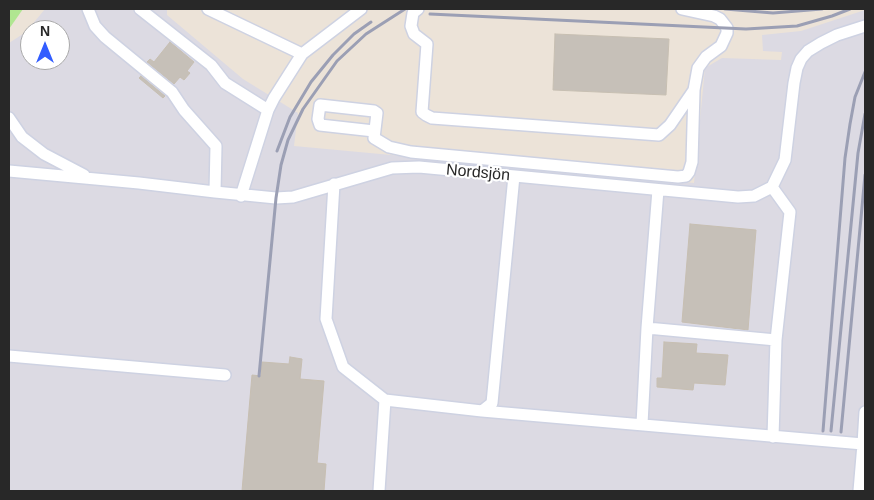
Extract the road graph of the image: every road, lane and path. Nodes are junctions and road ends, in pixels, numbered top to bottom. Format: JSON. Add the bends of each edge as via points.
{"nodes":[{"id":1,"x":88,"y":9,"type":"edge"},
{"id":2,"x":140,"y":9,"type":"edge"},
{"id":3,"x":208,"y":9,"type":"edge"},
{"id":4,"x":361,"y":9,"type":"edge"},
{"id":5,"x":418,"y":9,"type":"edge"},
{"id":6,"x":682,"y":9,"type":"edge"},
{"id":7,"x":865,"y":26,"type":"edge"},
{"id":8,"x":302,"y":54,"type":"junction"},
{"id":9,"x":694,"y":90,"type":"junction"},
{"id":10,"x":268,"y":110,"type":"junction"},
{"id":11,"x":9,"y":118,"type":"edge"},
{"id":12,"x":374,"y":131,"type":"junction"},
{"id":13,"x":9,"y":172,"type":"edge"},
{"id":14,"x":514,"y":176,"type":"junction"},
{"id":15,"x":92,"y":178,"type":"junction"},
{"id":16,"x":334,"y":184,"type":"junction"},
{"id":17,"x":772,"y":187,"type":"junction"},
{"id":18,"x":658,"y":190,"type":"junction"},
{"id":19,"x":215,"y":192,"type":"junction"},
{"id":20,"x":241,"y":196,"type":"junction"},
{"id":21,"x":647,"y":328,"type":"junction"},
{"id":22,"x":776,"y":340,"type":"junction"},
{"id":23,"x":9,"y":356,"type":"edge"},
{"id":24,"x":225,"y":375,"type":"dead end"},
{"id":25,"x":385,"y":400,"type":"junction"},
{"id":26,"x":495,"y":407,"type":"junction"},
{"id":27,"x":865,"y":412,"type":"edge"},
{"id":28,"x":642,"y":424,"type":"junction"},
{"id":29,"x":773,"y":437,"type":"junction"},
{"id":30,"x":864,"y":444,"type":"edge"},
{"id":31,"x":378,"y":491,"type":"edge"},
{"id":32,"x":859,"y":491,"type":"edge"}],
"edges":[{"from":1,"to":19,"type":"street","via":[[95,26],[105,37],[172,92],[216,146]]},
{"from":2,"to":10,"type":"street","via":[[211,65],[225,83]]},
{"from":3,"to":8,"type":"street"},
{"from":4,"to":8,"type":"street"},
{"from":5,"to":9,"type":"street","via":[[413,13],[411,26],[414,34],[427,44],[422,112],[432,118],[659,135],[670,125]]},
{"from":6,"to":9,"type":"street","via":[[720,18],[727,28],[721,46],[698,68]]},
{"from":7,"to":17,"type":"street","via":[[821,43],[801,58],[794,83],[785,160]]},
{"from":8,"to":10,"type":"street"},
{"from":9,"to":12,"type":"street","via":[[692,162],[686,176],[411,152],[388,147],[374,138]]},
{"from":10,"to":20,"type":"street"},
{"from":11,"to":15,"type":"street","via":[[22,137],[44,154]]},
{"from":12,"to":12,"type":"street","via":[[320,125],[320,105],[374,111]]},
{"from":13,"to":15,"type":"street","name":"Nordsjön"},
{"from":14,"to":16,"type":"street","name":"Nordsjön","via":[[419,167],[392,168]]},
{"from":14,"to":18,"type":"street","name":"Nordsjön"},
{"from":14,"to":26,"type":"street"},
{"from":15,"to":19,"type":"street","name":"Nordsjön"},
{"from":16,"to":20,"type":"street","name":"Nordsjön","via":[[293,197]]},
{"from":16,"to":25,"type":"street","via":[[326,319],[342,367]]},
{"from":17,"to":18,"type":"street","name":"Nordsjön","via":[[754,196],[738,197]]},
{"from":17,"to":22,"type":"street","via":[[790,212]]},
{"from":18,"to":21,"type":"street"},
{"from":19,"to":20,"type":"street","name":"Nordsjön"},
{"from":21,"to":22,"type":"street"},
{"from":21,"to":28,"type":"street"},
{"from":22,"to":29,"type":"street"},
{"from":23,"to":24,"type":"street"},
{"from":25,"to":26,"type":"street","via":[[482,411]]},
{"from":25,"to":31,"type":"street"},
{"from":26,"to":28,"type":"street"},
{"from":27,"to":30,"type":"street"},
{"from":28,"to":29,"type":"street"},
{"from":29,"to":30,"type":"street"},
{"from":30,"to":32,"type":"street"}]}
